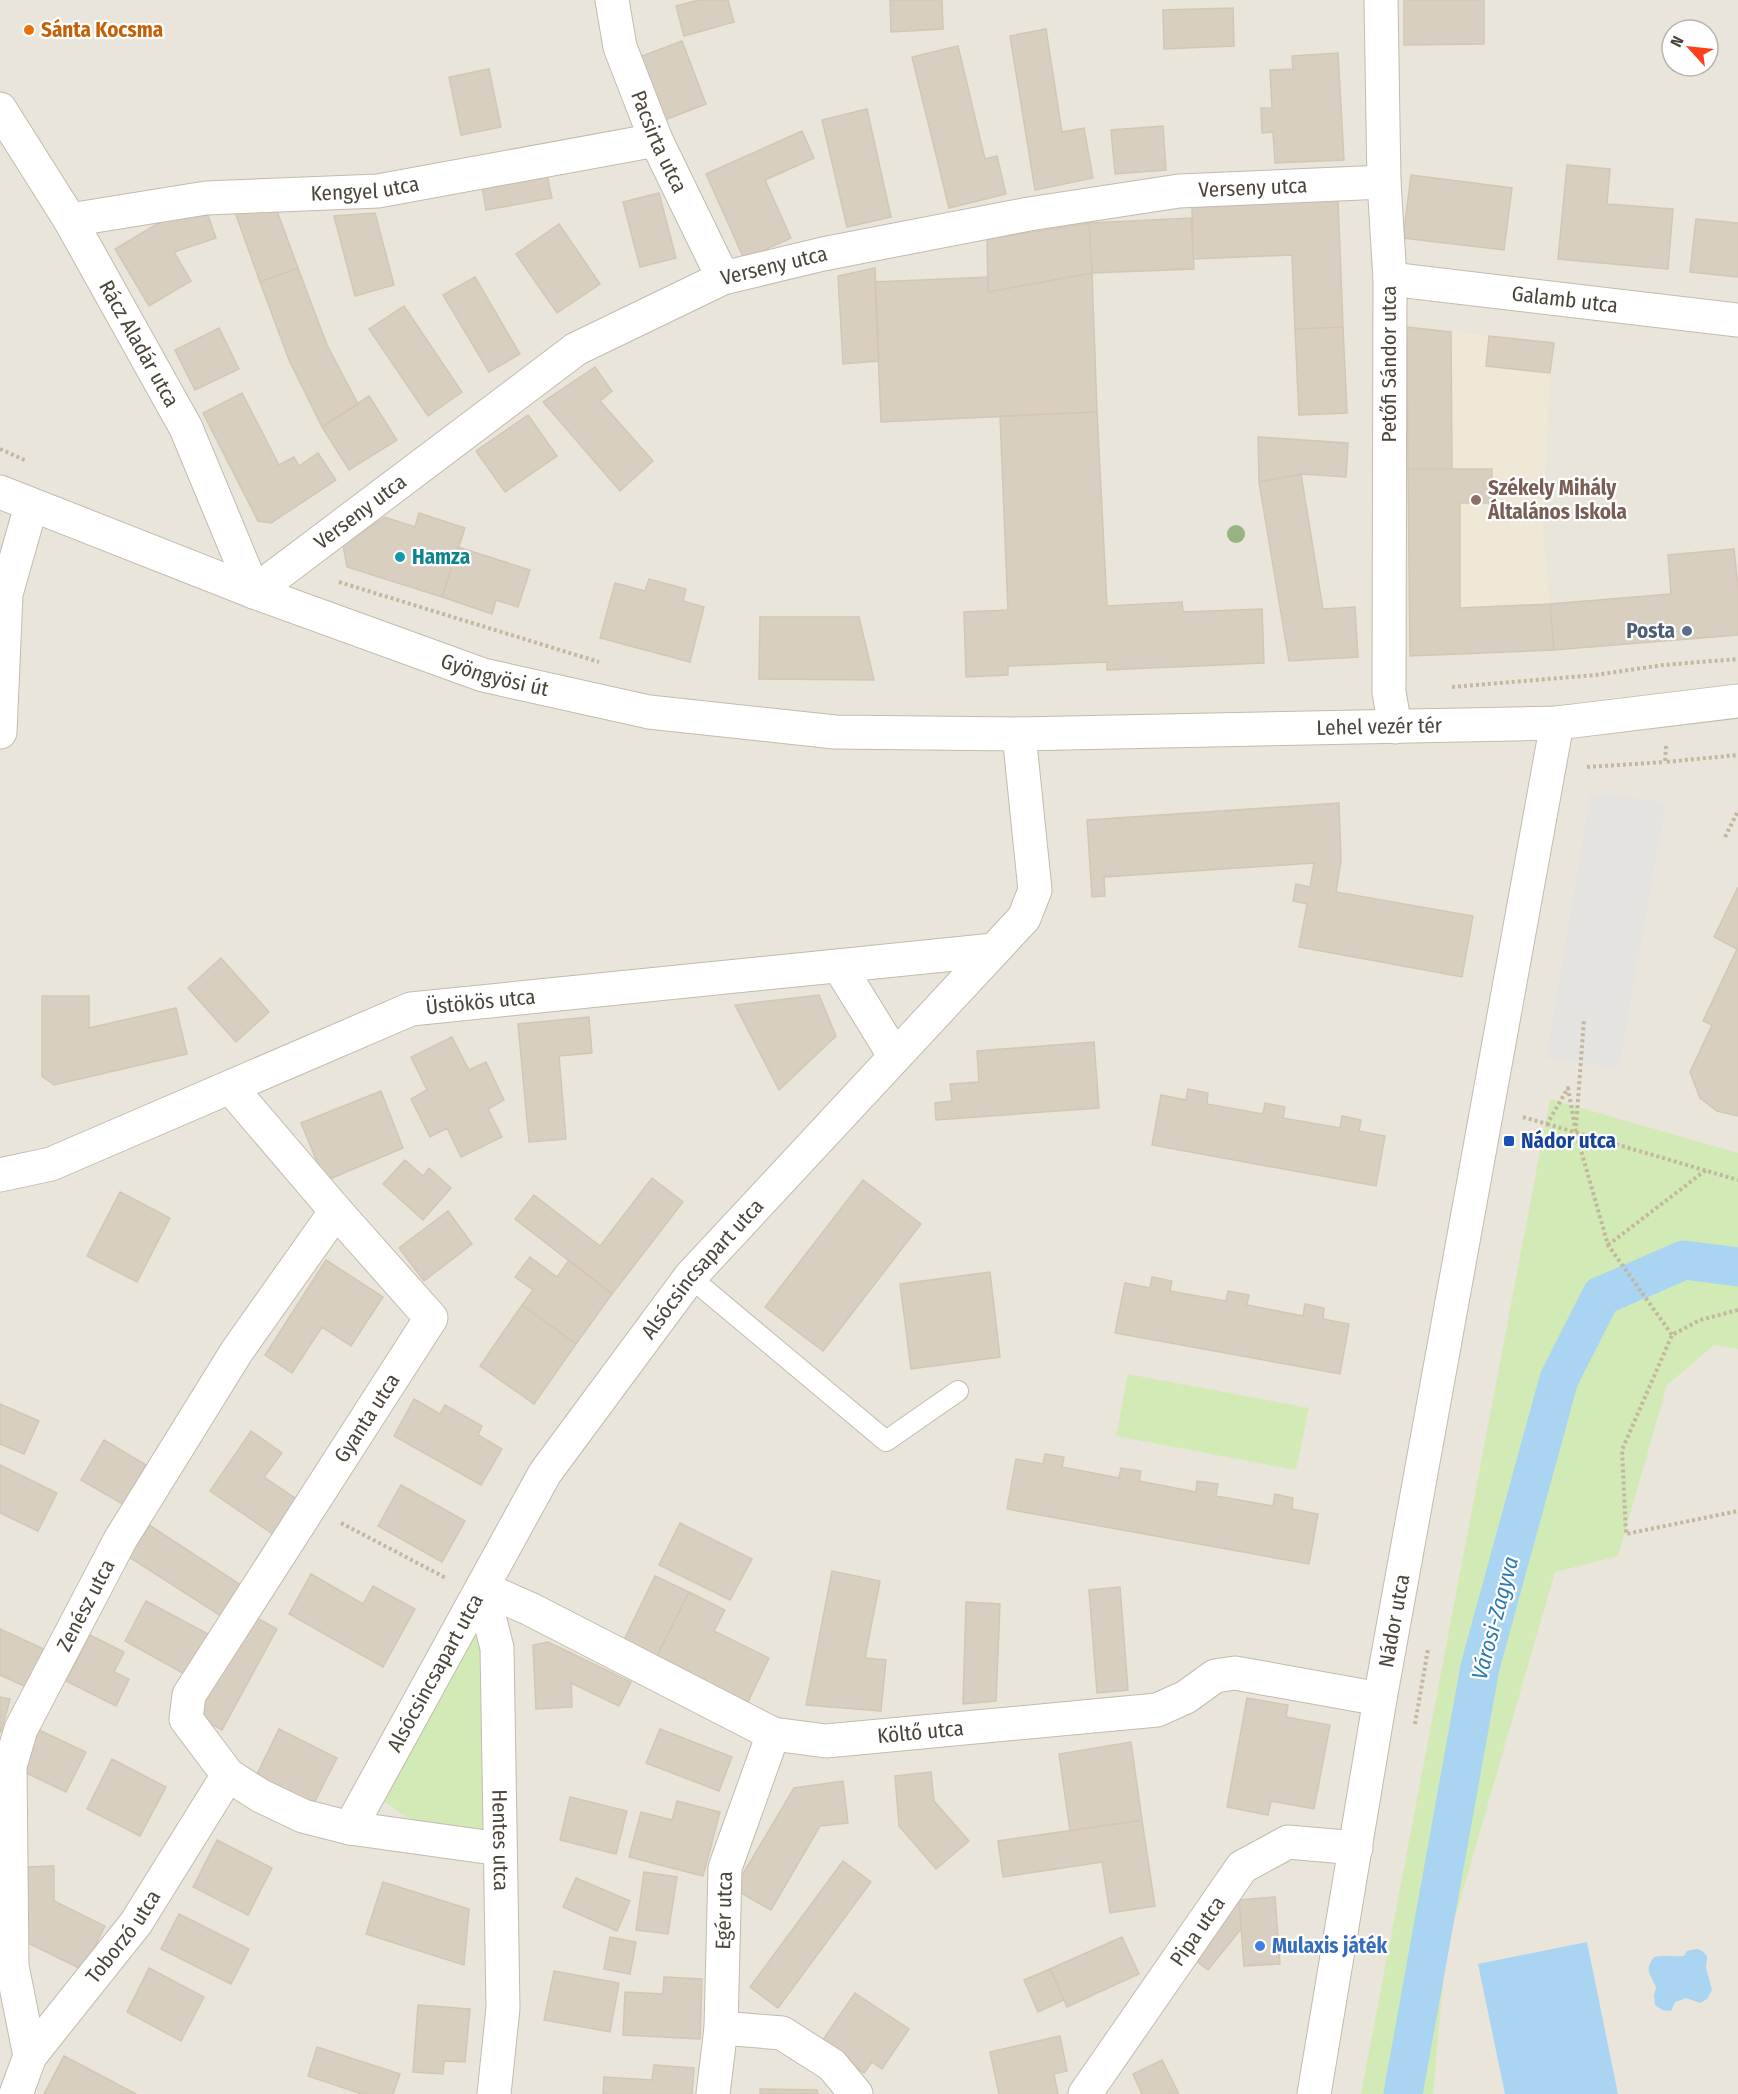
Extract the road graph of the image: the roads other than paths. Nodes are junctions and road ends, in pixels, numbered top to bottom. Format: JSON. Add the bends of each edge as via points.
{"nodes":[{"id":1,"x":612,"y":0,"type":"edge"},
{"id":2,"x":1381,"y":0,"type":"edge"},
{"id":3,"x":0,"y":109,"type":"edge"},
{"id":4,"x":656,"y":140,"type":"junction"},
{"id":5,"x":1384,"y":182,"type":"junction"},
{"id":6,"x":70,"y":220,"type":"junction"},
{"id":7,"x":723,"y":279,"type":"junction"},
{"id":8,"x":1390,"y":279,"type":"junction"},
{"id":9,"x":1738,"y":321,"type":"edge"},
{"id":10,"x":0,"y":492,"type":"edge"},
{"id":11,"x":31,"y":506,"type":"junction"},
{"id":12,"x":254,"y":592,"type":"junction"},
{"id":13,"x":1738,"y":701,"type":"edge"},
{"id":14,"x":1557,"y":723,"type":"junction"},
{"id":15,"x":1395,"y":728,"type":"junction"},
{"id":16,"x":0,"y":732,"type":"edge"},
{"id":17,"x":1018,"y":734,"type":"junction"},
{"id":18,"x":994,"y":950,"type":"junction"},
{"id":19,"x":839,"y":966,"type":"junction"},
{"id":20,"x":894,"y":1055,"type":"junction"},
{"id":21,"x":231,"y":1088,"type":"junction"},
{"id":22,"x":0,"y":1175,"type":"edge"},
{"id":23,"x":336,"y":1211,"type":"junction"},
{"id":24,"x":690,"y":1277,"type":"junction"},
{"id":25,"x":958,"y":1391,"type":"dead end"},
{"id":26,"x":482,"y":1588,"type":"junction"},
{"id":27,"x":1380,"y":1699,"type":"junction"},
{"id":28,"x":772,"y":1734,"type":"junction"},
{"id":29,"x":228,"y":1775,"type":"junction"},
{"id":30,"x":350,"y":1828,"type":"junction"},
{"id":31,"x":1356,"y":1848,"type":"junction"},
{"id":32,"x":500,"y":1849,"type":"junction"},
{"id":33,"x":721,"y":2028,"type":"junction"},
{"id":34,"x":30,"y":2056,"type":"junction"},
{"id":35,"x":16,"y":2094,"type":"edge"},
{"id":36,"x":494,"y":2094,"type":"edge"},
{"id":37,"x":713,"y":2094,"type":"edge"},
{"id":38,"x":856,"y":2094,"type":"edge"},
{"id":39,"x":1085,"y":2094,"type":"edge"},
{"id":40,"x":1314,"y":2094,"type":"edge"}],
"edges":[{"from":1,"to":4,"type":"street","name":"Pacsirta utca","via":[[620,47]]},
{"from":2,"to":5,"type":"street","name":"Petőfi Sándor utca"},
{"from":3,"to":6,"type":"street","name":"Rácz Aladár utca"},
{"from":4,"to":6,"type":"street","name":"Kengyel utca","via":[[378,191],[206,198]]},
{"from":4,"to":7,"type":"street","name":"Pacsirta utca"},
{"from":5,"to":7,"type":"street","name":"Verseny utca","via":[[1167,192],[823,254]]},
{"from":5,"to":8,"type":"street","name":"Petőfi Sándor utca"},
{"from":6,"to":12,"type":"street","name":"Rácz Aladár utca","via":[[186,428]]},
{"from":7,"to":12,"type":"street","name":"Verseny utca","via":[[576,350]]},
{"from":8,"to":9,"type":"street","name":"Galamb utca"},
{"from":8,"to":15,"type":"street","name":"Petőfi Sándor utca","via":[[1389,692]]},
{"from":10,"to":11,"type":"street","name":"Gyöngyösi út"},
{"from":11,"to":12,"type":"street","name":"Gyöngyösi út"},
{"from":11,"to":16,"type":"street","via":[[6,594]]},
{"from":12,"to":17,"type":"street","name":"Gyöngyösi út","via":[[483,675],[649,712],[835,732]]},
{"from":13,"to":14,"type":"street","name":"Lehel vezér tér"},
{"from":14,"to":15,"type":"street","name":"Lehel vezér tér"},
{"from":14,"to":27,"type":"street","name":"Nádor utca"},
{"from":15,"to":17,"type":"street","name":"Lehel vezér tér"},
{"from":17,"to":18,"type":"street","name":"Alsócsincsapart utca","via":[[1035,890],[1024,918]]},
{"from":18,"to":19,"type":"street","name":"Üstökös utca"},
{"from":18,"to":20,"type":"street","name":"Alsócsincsapart utca"},
{"from":19,"to":20,"type":"street"},
{"from":19,"to":21,"type":"street","name":"Üstökös utca","via":[[411,1009]]},
{"from":20,"to":24,"type":"street","name":"Alsócsincsapart utca"},
{"from":21,"to":22,"type":"street","name":"Üstökös utca","via":[[51,1164]]},
{"from":21,"to":23,"type":"street","name":"Gyanta utca"},
{"from":23,"to":29,"type":"street","name":"Gyanta utca","via":[[430,1318],[189,1695],[186,1719]]},
{"from":23,"to":34,"type":"street","name":"Zenész utca","via":[[237,1351],[120,1540],[21,1729],[10,1766],[12,1966]]},
{"from":24,"to":25,"type":"lane","via":[[886,1441]]},
{"from":24,"to":26,"type":"street","name":"Alsócsincsapart utca","via":[[546,1473]]},
{"from":26,"to":28,"type":"street","name":"Költő utca"},
{"from":26,"to":30,"type":"street","name":"Alsócsincsapart utca"},
{"from":26,"to":32,"type":"street","name":"Hentes utca","via":[[497,1648]]},
{"from":27,"to":28,"type":"street","name":"Költő utca","via":[[1235,1673],[1215,1676],[1186,1697],[1157,1710],[826,1741]]},
{"from":27,"to":31,"type":"street","name":"Nádor utca"},
{"from":28,"to":33,"type":"street","name":"Egér utca","via":[[725,1868]]},
{"from":29,"to":30,"type":"street","via":[[303,1816]]},
{"from":29,"to":34,"type":"street","name":"Toborzó utca","via":[[136,1923]]},
{"from":30,"to":32,"type":"street"},
{"from":31,"to":39,"type":"street","name":"Pipa utca","via":[[1288,1842],[1242,1867]]},
{"from":31,"to":40,"type":"street","name":"Nádor utca"},
{"from":32,"to":36,"type":"street","name":"Hentes utca","via":[[503,2008]]},
{"from":33,"to":37,"type":"street","name":"Egér utca"},
{"from":33,"to":38,"type":"street","via":[[782,2033],[832,2065]]},
{"from":34,"to":35,"type":"street","name":"Toborzó utca"}]}
